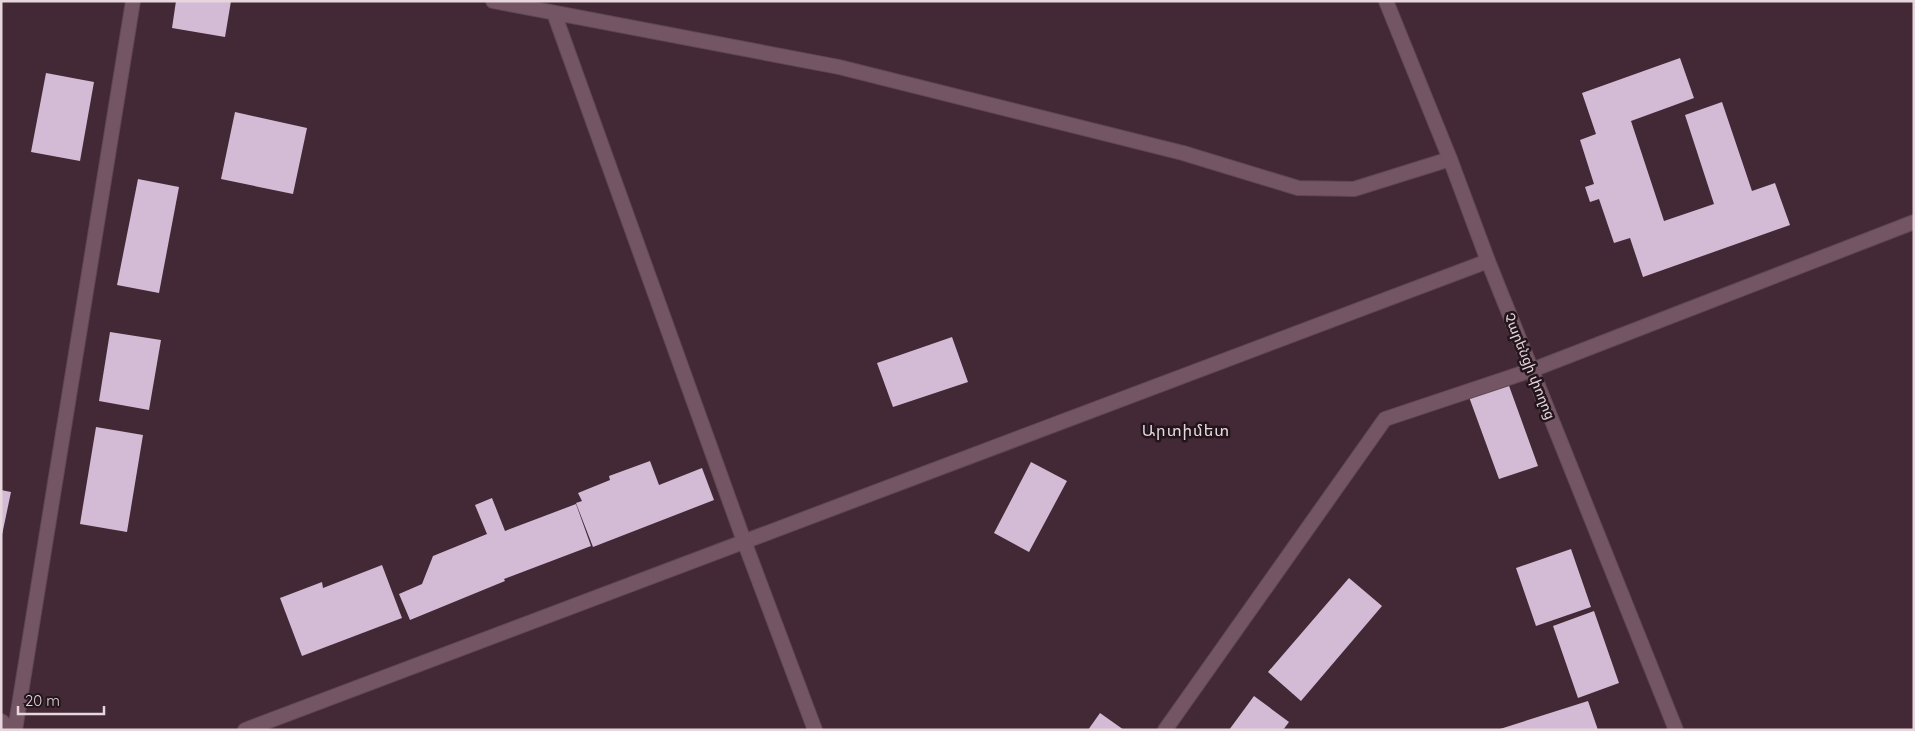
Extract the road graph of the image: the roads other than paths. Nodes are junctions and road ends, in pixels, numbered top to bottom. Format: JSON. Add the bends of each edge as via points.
{"nodes":[{"id":1,"x":132,"y":1,"type":"edge"},
{"id":2,"x":493,"y":1,"type":"edge"},
{"id":3,"x":1386,"y":1,"type":"edge"},
{"id":4,"x":554,"y":13,"type":"junction"},
{"id":5,"x":1450,"y":159,"type":"junction"},
{"id":6,"x":1914,"y":222,"type":"edge"},
{"id":7,"x":1488,"y":261,"type":"junction"},
{"id":8,"x":1532,"y":370,"type":"junction"},
{"id":9,"x":744,"y":541,"type":"junction"},
{"id":10,"x":1,"y":721,"type":"edge"},
{"id":11,"x":14,"y":730,"type":"edge"},
{"id":12,"x":245,"y":730,"type":"edge"},
{"id":13,"x":815,"y":730,"type":"edge"},
{"id":14,"x":1165,"y":730,"type":"edge"},
{"id":15,"x":1676,"y":730,"type":"edge"}],
"edges":[{"from":1,"to":11,"type":"street"},
{"from":2,"to":4,"type":"street"},
{"from":3,"to":5,"type":"street","name":"Չարենցի փողոց"},
{"from":4,"to":5,"type":"street","via":[[839,68],[1183,153],[1298,188],[1354,189]]},
{"from":4,"to":9,"type":"street"},
{"from":5,"to":7,"type":"street","name":"Չարենցի փողոց"},
{"from":6,"to":8,"type":"street"},
{"from":7,"to":8,"type":"street","name":"Չարենցի փողոց"},
{"from":7,"to":9,"type":"street"},
{"from":8,"to":14,"type":"street","via":[[1385,419]]},
{"from":8,"to":15,"type":"street","name":"Չարենցի փողոց"},
{"from":9,"to":12,"type":"street"},
{"from":9,"to":13,"type":"street"},
{"from":10,"to":11,"type":"street"}]}
